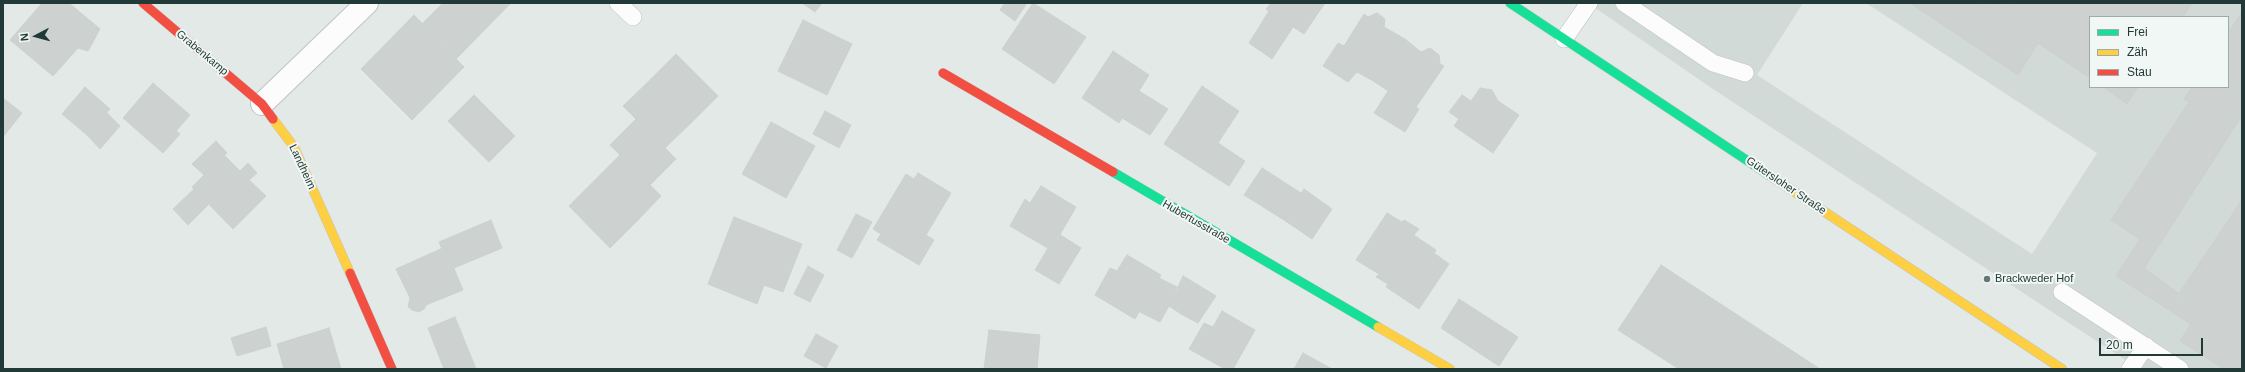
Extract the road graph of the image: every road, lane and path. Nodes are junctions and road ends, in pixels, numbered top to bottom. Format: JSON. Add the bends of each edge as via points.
{"nodes":[{"id":1,"x":143,"y":3,"type":"edge"},
{"id":2,"x":367,"y":3,"type":"edge"},
{"id":3,"x":618,"y":3,"type":"edge"},
{"id":4,"x":1510,"y":3,"type":"edge"},
{"id":5,"x":1589,"y":3,"type":"edge"},
{"id":6,"x":1624,"y":3,"type":"edge"},
{"id":7,"x":633,"y":17,"type":"dead end"},
{"id":8,"x":1564,"y":39,"type":"junction"},
{"id":9,"x":943,"y":73,"type":"dead end"},
{"id":10,"x":1745,"y":73,"type":"dead end"},
{"id":11,"x":262,"y":104,"type":"junction"},
{"id":12,"x":2062,"y":292,"type":"dead end"},
{"id":13,"x":2146,"y":346,"type":"junction"},
{"id":14,"x":392,"y":369,"type":"edge"},
{"id":15,"x":1450,"y":369,"type":"edge"},
{"id":16,"x":2062,"y":369,"type":"edge"},
{"id":17,"x":2130,"y":369,"type":"edge"},
{"id":18,"x":2180,"y":369,"type":"edge"}],
"edges":[{"from":1,"to":11,"type":"street","name":"Grabenkamp"},
{"from":2,"to":11,"type":"street"},
{"from":3,"to":7,"type":"lane"},
{"from":4,"to":8,"type":"street","name":"Gütersloher Straße"},
{"from":5,"to":8,"type":"lane"},
{"from":6,"to":10,"type":"lane","via":[[1714,63]]},
{"from":8,"to":16,"type":"street","name":"Gütersloher Straße"},
{"from":9,"to":15,"type":"street","name":"Hubertusstraße"},
{"from":11,"to":14,"type":"street","name":"Landheim","via":[[294,147]]},
{"from":12,"to":13,"type":"lane"},
{"from":13,"to":17,"type":"lane"},
{"from":13,"to":18,"type":"lane"}]}
